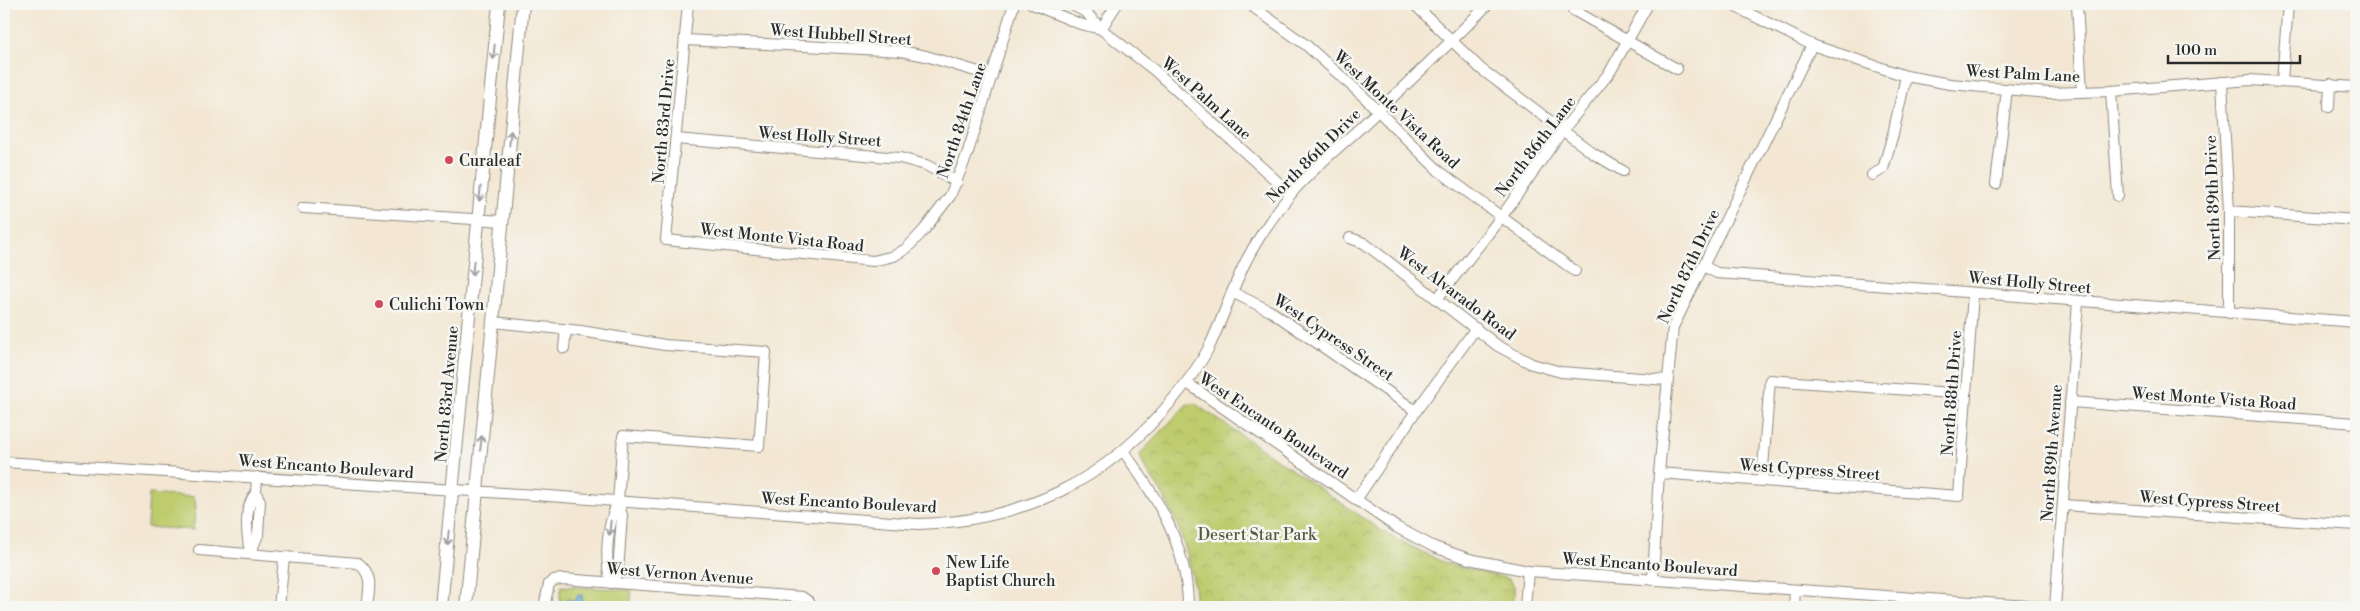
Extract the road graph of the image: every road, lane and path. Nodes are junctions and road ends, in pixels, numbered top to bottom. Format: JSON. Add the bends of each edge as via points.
{"nodes":[{"id":1,"x":499,"y":4,"type":"edge"},
{"id":2,"x":523,"y":4,"type":"edge"},
{"id":3,"x":688,"y":4,"type":"edge"},
{"id":4,"x":1014,"y":4,"type":"edge"},
{"id":5,"x":1032,"y":4,"type":"edge"},
{"id":6,"x":1070,"y":4,"type":"edge"},
{"id":7,"x":1117,"y":4,"type":"edge"},
{"id":8,"x":1249,"y":4,"type":"edge"},
{"id":9,"x":1414,"y":4,"type":"edge"},
{"id":10,"x":1488,"y":4,"type":"edge"},
{"id":11,"x":1648,"y":4,"type":"edge"},
{"id":12,"x":1730,"y":4,"type":"edge"},
{"id":13,"x":2078,"y":4,"type":"edge"},
{"id":14,"x":2288,"y":4,"type":"edge"},
{"id":15,"x":1748,"y":8,"type":"edge"},
{"id":16,"x":1573,"y":10,"type":"dead end"},
{"id":17,"x":1101,"y":29,"type":"junction"},
{"id":18,"x":685,"y":40,"type":"junction"},
{"id":19,"x":1627,"y":40,"type":"junction"},
{"id":20,"x":1452,"y":41,"type":"junction"},
{"id":21,"x":1812,"y":45,"type":"junction"},
{"id":22,"x":1677,"y":69,"type":"dead end"},
{"id":23,"x":992,"y":76,"type":"junction"},
{"id":24,"x":1906,"y":76,"type":"junction"},
{"id":25,"x":2282,"y":81,"type":"junction"},
{"id":26,"x":2222,"y":82,"type":"junction"},
{"id":27,"x":2330,"y":84,"type":"junction"},
{"id":28,"x":2356,"y":87,"type":"edge"},
{"id":29,"x":2007,"y":89,"type":"junction"},
{"id":30,"x":2111,"y":91,"type":"junction"},
{"id":31,"x":2082,"y":92,"type":"junction"},
{"id":32,"x":2329,"y":107,"type":"dead end"},
{"id":33,"x":1378,"y":111,"type":"junction"},
{"id":34,"x":1562,"y":131,"type":"junction"},
{"id":35,"x":676,"y":139,"type":"junction"},
{"id":36,"x":1623,"y":171,"type":"dead end"},
{"id":37,"x":1872,"y":175,"type":"dead end"},
{"id":38,"x":957,"y":182,"type":"junction"},
{"id":39,"x":1996,"y":184,"type":"dead end"},
{"id":40,"x":1291,"y":194,"type":"junction"},
{"id":41,"x":2118,"y":196,"type":"dead end"},
{"id":42,"x":303,"y":208,"type":"dead end"},
{"id":43,"x":2229,"y":211,"type":"junction"},
{"id":44,"x":1502,"y":216,"type":"junction"},
{"id":45,"x":478,"y":219,"type":"junction"},
{"id":46,"x":2356,"y":220,"type":"edge"},
{"id":47,"x":502,"y":221,"type":"junction"},
{"id":48,"x":1350,"y":238,"type":"dead end"},
{"id":49,"x":666,"y":240,"type":"joint"},
{"id":50,"x":894,"y":256,"type":"joint"},
{"id":51,"x":1703,"y":266,"type":"junction"},
{"id":52,"x":1574,"y":271,"type":"dead end"},
{"id":53,"x":1232,"y":292,"type":"junction"},
{"id":54,"x":1973,"y":293,"type":"junction"},
{"id":55,"x":1437,"y":299,"type":"junction"},
{"id":56,"x":2078,"y":302,"type":"junction"},
{"id":57,"x":2229,"y":313,"type":"junction"},
{"id":58,"x":493,"y":322,"type":"junction"},
{"id":59,"x":2356,"y":322,"type":"edge"},
{"id":60,"x":1476,"y":328,"type":"junction"},
{"id":61,"x":566,"y":329,"type":"junction"},
{"id":62,"x":564,"y":348,"type":"dead end"},
{"id":63,"x":1667,"y":380,"type":"junction"},
{"id":64,"x":1187,"y":383,"type":"junction"},
{"id":65,"x":1966,"y":394,"type":"junction"},
{"id":66,"x":2070,"y":402,"type":"junction"},
{"id":67,"x":1416,"y":411,"type":"junction"},
{"id":68,"x":2356,"y":422,"type":"edge"},
{"id":69,"x":1124,"y":452,"type":"junction"},
{"id":70,"x":4,"y":462,"type":"edge"},
{"id":71,"x":1659,"y":473,"type":"junction"},
{"id":72,"x":257,"y":477,"type":"junction"},
{"id":73,"x":1762,"y":480,"type":"junction"},
{"id":74,"x":453,"y":489,"type":"junction"},
{"id":75,"x":476,"y":491,"type":"junction"},
{"id":76,"x":256,"y":493,"type":"junction"},
{"id":77,"x":1959,"y":496,"type":"joint"},
{"id":78,"x":1356,"y":500,"type":"junction"},
{"id":79,"x":618,"y":501,"type":"junction"},
{"id":80,"x":2063,"y":505,"type":"junction"},
{"id":81,"x":248,"y":517,"type":"junction"},
{"id":82,"x":259,"y":518,"type":"junction"},
{"id":83,"x":2356,"y":525,"type":"edge"},
{"id":84,"x":199,"y":550,"type":"dead end"},
{"id":85,"x":250,"y":554,"type":"junction"},
{"id":86,"x":284,"y":558,"type":"junction"},
{"id":87,"x":1528,"y":571,"type":"junction"},
{"id":88,"x":1653,"y":578,"type":"junction"},
{"id":89,"x":611,"y":583,"type":"junction"},
{"id":90,"x":1795,"y":590,"type":"junction"},
{"id":91,"x":810,"y":605,"type":"edge"},
{"id":92,"x":279,"y":607,"type":"edge"},
{"id":93,"x":367,"y":607,"type":"edge"},
{"id":94,"x":441,"y":607,"type":"edge"},
{"id":95,"x":466,"y":607,"type":"edge"},
{"id":96,"x":544,"y":607,"type":"edge"},
{"id":97,"x":1188,"y":607,"type":"edge"},
{"id":98,"x":1524,"y":607,"type":"edge"},
{"id":99,"x":1794,"y":607,"type":"edge"},
{"id":100,"x":2044,"y":607,"type":"edge"},
{"id":101,"x":2055,"y":607,"type":"edge"}],
"edges":[{"from":1,"to":45,"type":"main road","name":"North 83rd Avenue","one_way":true},
{"from":47,"to":2,"type":"main road","one_way":true},
{"from":3,"to":18,"type":"street","name":"North 83rd Drive"},
{"from":4,"to":23,"type":"street","name":"North 84th Lane"},
{"from":5,"to":17,"type":"street","name":"West Palm Lane"},
{"from":6,"to":17,"type":"street","name":"West Palm Lane","via":[[1086,12]]},
{"from":7,"to":17,"type":"street"},
{"from":8,"to":33,"type":"street","name":"West Monte Vista Road","via":[[1306,45]]},
{"from":9,"to":20,"type":"street"},
{"from":10,"to":20,"type":"street","name":"North 86th Drive"},
{"from":11,"to":19,"type":"street","name":"North 86th Lane"},
{"from":12,"to":15,"type":"street","name":"West Palm Lane"},
{"from":13,"to":31,"type":"street"},
{"from":14,"to":25,"type":"street"},
{"from":15,"to":21,"type":"street","name":"West Palm Lane"},
{"from":16,"to":19,"type":"street"},
{"from":17,"to":40,"type":"street","name":"West Palm Lane","via":[[1184,96]]},
{"from":18,"to":23,"type":"street","name":"West Hubbell Street","via":[[902,51]]},
{"from":18,"to":35,"type":"street","name":"North 83rd Drive"},
{"from":19,"to":22,"type":"street"},
{"from":19,"to":34,"type":"street","name":"North 86th Lane","via":[[1610,72]]},
{"from":20,"to":33,"type":"street","name":"North 86th Drive"},
{"from":20,"to":34,"type":"street","via":[[1481,69]]},
{"from":21,"to":24,"type":"street","name":"West Palm Lane"},
{"from":21,"to":51,"type":"street","name":"North 87th Drive"},
{"from":23,"to":38,"type":"street","name":"North 84th Lane"},
{"from":24,"to":29,"type":"street","name":"West Palm Lane"},
{"from":24,"to":37,"type":"street","via":[[1894,134],[1882,169]]},
{"from":25,"to":26,"type":"street","name":"West Palm Lane"},
{"from":25,"to":27,"type":"street","name":"West Palm Lane"},
{"from":26,"to":30,"type":"street","name":"West Palm Lane"},
{"from":26,"to":43,"type":"street","name":"North 89th Drive"},
{"from":27,"to":28,"type":"street","name":"West Palm Lane"},
{"from":27,"to":32,"type":"street"},
{"from":29,"to":31,"type":"street","name":"West Palm Lane"},
{"from":29,"to":39,"type":"street"},
{"from":30,"to":31,"type":"street","name":"West Palm Lane"},
{"from":30,"to":41,"type":"street"},
{"from":33,"to":40,"type":"street","name":"North 86th Drive"},
{"from":33,"to":44,"type":"street","name":"West Monte Vista Road","via":[[1439,170]]},
{"from":34,"to":36,"type":"street"},
{"from":34,"to":44,"type":"street","name":"North 86th Lane"},
{"from":35,"to":38,"type":"street","name":"West Holly Street","via":[[893,156],[926,166]]},
{"from":35,"to":49,"type":"street","name":"North 83rd Drive"},
{"from":38,"to":50,"type":"street","name":"North 84th Lane","via":[[924,230]]},
{"from":40,"to":53,"type":"street","name":"North 86th Drive","via":[[1258,240]]},
{"from":42,"to":45,"type":"street"},
{"from":43,"to":46,"type":"street"},
{"from":43,"to":57,"type":"street","name":"North 89th Drive"},
{"from":44,"to":52,"type":"street","name":"West Monte Vista Road"},
{"from":44,"to":55,"type":"street","name":"North 86th Lane"},
{"from":45,"to":47,"type":"street"},
{"from":45,"to":74,"type":"main road","name":"North 83rd Avenue","one_way":true},
{"from":47,"to":58,"type":"main road"},
{"from":48,"to":55,"type":"street","name":"West Alvarado Road","via":[[1364,243]]},
{"from":49,"to":50,"type":"street","name":"West Monte Vista Road","via":[[851,260],[873,261]]},
{"from":51,"to":54,"type":"street","name":"West Holly Street","via":[[1717,273]]},
{"from":51,"to":63,"type":"street","name":"North 87th Drive","via":[[1673,327]]},
{"from":53,"to":64,"type":"street","name":"North 86th Drive","via":[[1211,344]]},
{"from":53,"to":67,"type":"street","name":"West Cypress Street","via":[[1272,312]]},
{"from":54,"to":56,"type":"street","name":"West Holly Street"},
{"from":54,"to":65,"type":"street","name":"North 88th Drive"},
{"from":55,"to":60,"type":"street","name":"West Alvarado Road"},
{"from":56,"to":57,"type":"street","name":"West Holly Street"},
{"from":56,"to":66,"type":"street","name":"North 89th Avenue"},
{"from":57,"to":59,"type":"street","name":"West Holly Street"},
{"from":58,"to":61,"type":"street"},
{"from":75,"to":58,"type":"main road","one_way":true},
{"from":60,"to":63,"type":"street","name":"West Alvarado Road","via":[[1498,346],[1532,364],[1561,372]]},
{"from":60,"to":67,"type":"street"},
{"from":61,"to":62,"type":"street"},
{"from":61,"to":79,"type":"street","via":[[665,345],[766,352],[759,446],[622,436]]},
{"from":63,"to":71,"type":"street","name":"North 87th Drive"},
{"from":64,"to":69,"type":"street","name":"West Encanto Boulevard"},
{"from":64,"to":78,"type":"street","name":"West Encanto Boulevard"},
{"from":65,"to":73,"type":"street","via":[[1770,380]]},
{"from":65,"to":77,"type":"street","name":"North 88th Drive"},
{"from":66,"to":68,"type":"street","name":"West Monte Vista Road"},
{"from":66,"to":80,"type":"street","name":"North 89th Avenue"},
{"from":67,"to":78,"type":"street"},
{"from":69,"to":79,"type":"street","name":"West Encanto Boulevard","via":[[1071,486],[1037,501],[996,515],[952,522],[894,523]]},
{"from":69,"to":97,"type":"street","via":[[1152,490],[1172,526],[1183,567]]},
{"from":70,"to":72,"type":"street","name":"West Encanto Boulevard"},
{"from":71,"to":73,"type":"street","name":"West Cypress Street"},
{"from":71,"to":88,"type":"street","name":"North 87th Drive"},
{"from":72,"to":74,"type":"street","name":"West Encanto Boulevard"},
{"from":72,"to":76,"type":"street"},
{"from":73,"to":77,"type":"street","name":"West Cypress Street"},
{"from":74,"to":75,"type":"street","name":"West Encanto Boulevard"},
{"from":74,"to":94,"type":"main road","name":"North 83rd Avenue","one_way":true},
{"from":75,"to":79,"type":"street","name":"West Encanto Boulevard"},
{"from":75,"to":95,"type":"main road"},
{"from":76,"to":81,"type":"street","via":[[249,501]]},
{"from":76,"to":82,"type":"street","via":[[260,501]]},
{"from":78,"to":87,"type":"street","name":"West Encanto Boulevard","via":[[1434,547],[1469,559]]},
{"from":79,"to":89,"type":"street","via":[[622,515],[614,546],[618,570]]},
{"from":80,"to":83,"type":"street","name":"West Cypress Street"},
{"from":80,"to":101,"type":"street","name":"North 89th Avenue"},
{"from":81,"to":82,"type":"street"},
{"from":81,"to":85,"type":"street","via":[[246,534]]},
{"from":82,"to":85,"type":"street","via":[[258,535]]},
{"from":84,"to":85,"type":"street"},
{"from":85,"to":86,"type":"street"},
{"from":86,"to":92,"type":"street"},
{"from":86,"to":93,"type":"street","via":[[358,563],[370,577]]},
{"from":87,"to":88,"type":"street","name":"West Encanto Boulevard"},
{"from":87,"to":98,"type":"street"},
{"from":88,"to":90,"type":"street","name":"West Encanto Boulevard"},
{"from":89,"to":91,"type":"street","name":"West Vernon Avenue","via":[[802,597]]},
{"from":89,"to":96,"type":"street","name":"West Vernon Avenue","via":[[554,580],[549,584]]},
{"from":90,"to":99,"type":"street"},
{"from":90,"to":100,"type":"street","name":"West Encanto Boulevard"}]}
